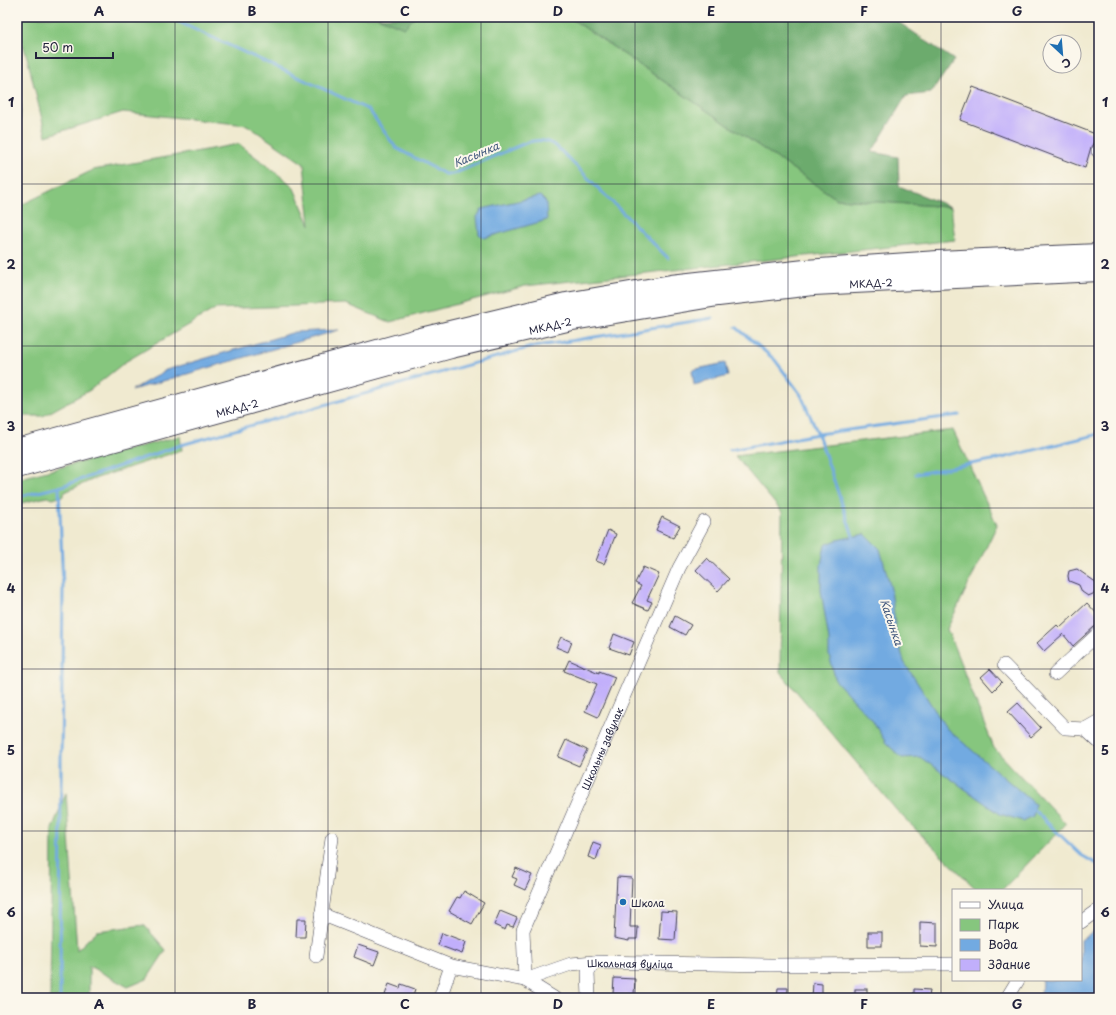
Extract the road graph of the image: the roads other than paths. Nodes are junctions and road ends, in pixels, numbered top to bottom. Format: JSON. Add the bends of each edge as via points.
{"nodes":[{"id":1,"x":1099,"y":254,"type":"edge"},
{"id":2,"x":1099,"y":271,"type":"edge"},
{"id":3,"x":17,"y":449,"type":"edge"},
{"id":4,"x":17,"y":468,"type":"edge"},
{"id":5,"x":704,"y":522,"type":"dead end"},
{"id":6,"x":1099,"y":633,"type":"edge"},
{"id":7,"x":1004,"y":665,"type":"dead end"},
{"id":8,"x":1055,"y":674,"type":"dead end"},
{"id":9,"x":1099,"y":721,"type":"edge"},
{"id":10,"x":1085,"y":729,"type":"junction"},
{"id":11,"x":1099,"y":742,"type":"edge"},
{"id":12,"x":332,"y":838,"type":"dead end"},
{"id":13,"x":1099,"y":909,"type":"edge"},
{"id":14,"x":321,"y":914,"type":"junction"},
{"id":15,"x":1082,"y":921,"type":"edge"},
{"id":16,"x":316,"y":956,"type":"dead end"},
{"id":17,"x":594,"y":962,"type":"junction"},
{"id":18,"x":952,"y":964,"type":"edge"},
{"id":19,"x":451,"y":966,"type":"junction"},
{"id":20,"x":525,"y":980,"type":"junction"},
{"id":21,"x":1017,"y":981,"type":"edge"},
{"id":22,"x":440,"y":998,"type":"edge"},
{"id":23,"x":554,"y":998,"type":"edge"},
{"id":24,"x":589,"y":998,"type":"edge"},
{"id":25,"x":1007,"y":998,"type":"edge"}],
"edges":[{"from":1,"to":3,"type":"highway","via":[[805,270],[671,285],[566,303],[421,338]]},
{"from":2,"to":4,"type":"highway","name":"МКАД-2","via":[[813,285],[718,296],[567,321],[444,350]]},
{"from":5,"to":20,"type":"street","name":"Школьны завулак","via":[[680,568],[523,930]]},
{"from":6,"to":8,"type":"street"},
{"from":7,"to":10,"type":"street","via":[[1065,728]]},
{"from":9,"to":10,"type":"street"},
{"from":10,"to":11,"type":"street"},
{"from":12,"to":14,"type":"street"},
{"from":13,"to":15,"type":"street"},
{"from":14,"to":16,"type":"street"},
{"from":14,"to":19,"type":"street"},
{"from":17,"to":18,"type":"street","name":"Школьная вуліца","via":[[771,965]]},
{"from":17,"to":20,"type":"street","name":"Школьная вуліца","via":[[570,964]]},
{"from":17,"to":24,"type":"street","via":[[588,972]]},
{"from":19,"to":20,"type":"street"},
{"from":19,"to":22,"type":"street"},
{"from":20,"to":23,"type":"street"},
{"from":21,"to":25,"type":"street"}]}
